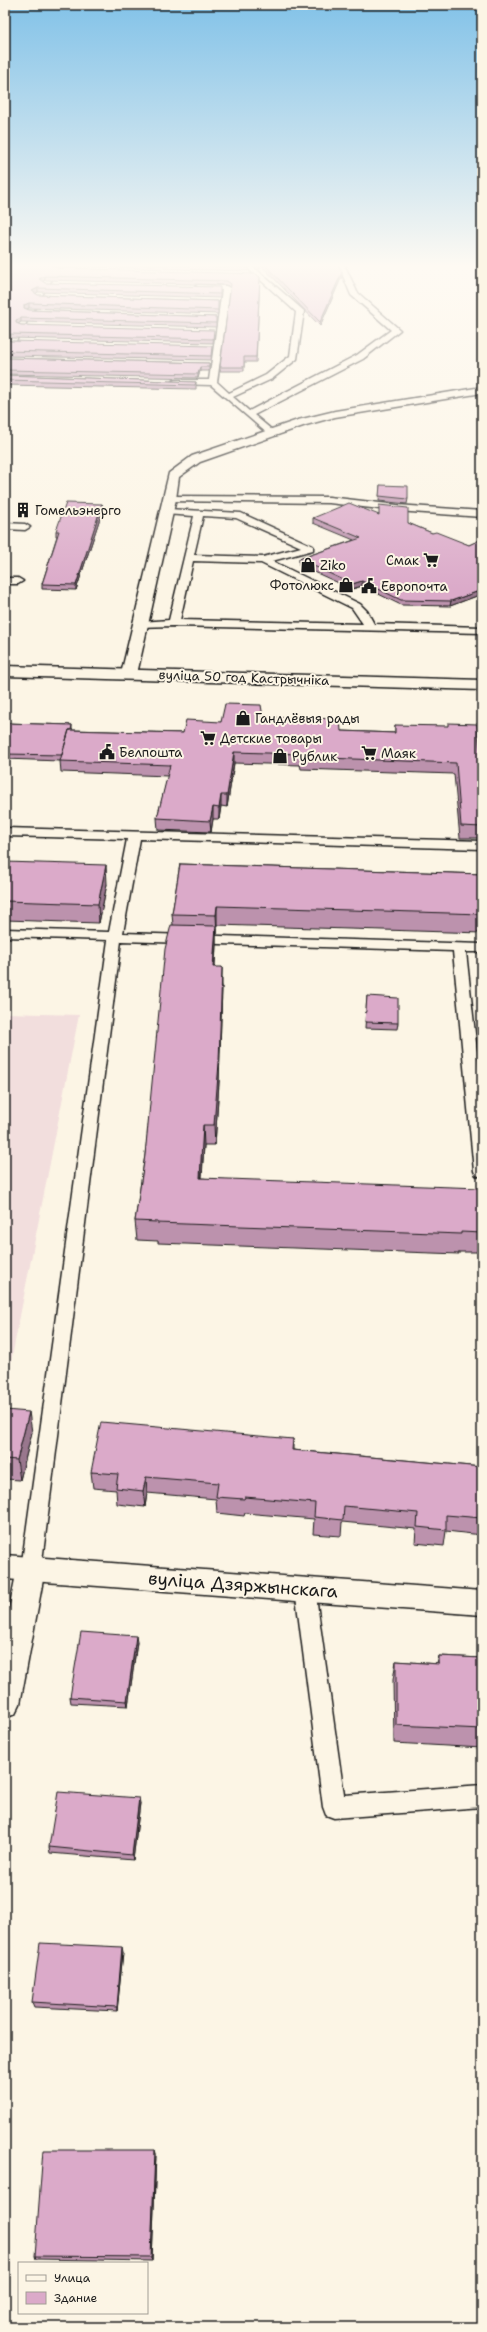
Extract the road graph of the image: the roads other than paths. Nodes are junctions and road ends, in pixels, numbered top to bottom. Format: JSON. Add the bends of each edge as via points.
{"nodes":[{"id":1,"x":212,"y":373,"type":"edge"},
{"id":2,"x":274,"y":373,"type":"edge"},
{"id":3,"x":329,"y":373,"type":"edge"},
{"id":4,"x":167,"y":381,"type":"edge"},
{"id":5,"x":213,"y":383,"type":"junction"},
{"id":6,"x":482,"y":390,"type":"edge"},
{"id":7,"x":228,"y":396,"type":"junction"},
{"id":8,"x":250,"y":414,"type":"junction"},
{"id":9,"x":269,"y":432,"type":"junction"},
{"id":10,"x":169,"y":505,"type":"junction"},
{"id":11,"x":199,"y":513,"type":"junction"},
{"id":12,"x":482,"y":514,"type":"edge"},
{"id":13,"x":5,"y":526,"type":"edge"},
{"id":14,"x":24,"y":526,"type":"dead end"},
{"id":15,"x":188,"y":558,"type":"junction"},
{"id":16,"x":263,"y":560,"type":"junction"},
{"id":17,"x":5,"y":580,"type":"edge"},
{"id":18,"x":18,"y":581,"type":"dead end"},
{"id":19,"x":174,"y":623,"type":"junction"},
{"id":20,"x":141,"y":625,"type":"junction"},
{"id":21,"x":370,"y":627,"type":"junction"},
{"id":22,"x":482,"y":630,"type":"edge"},
{"id":23,"x":5,"y":671,"type":"edge"},
{"id":24,"x":129,"y":674,"type":"junction"},
{"id":25,"x":482,"y":685,"type":"edge"},
{"id":26,"x":5,"y":832,"type":"edge"},
{"id":27,"x":134,"y":836,"type":"junction"},
{"id":28,"x":482,"y":845,"type":"edge"},
{"id":29,"x":5,"y":933,"type":"edge"},
{"id":30,"x":115,"y":937,"type":"junction"},
{"id":31,"x":459,"y":947,"type":"junction"},
{"id":32,"x":482,"y":948,"type":"edge"},
{"id":33,"x":482,"y":1171,"type":"edge"},
{"id":34,"x":18,"y":1568,"type":"edge"},
{"id":35,"x":305,"y":1589,"type":"junction"},
{"id":36,"x":482,"y":1603,"type":"edge"},
{"id":37,"x":5,"y":1704,"type":"edge"},
{"id":38,"x":482,"y":1796,"type":"edge"}],
"edges":[{"from":1,"to":5,"type":"lane"},
{"from":2,"to":7,"type":"lane"},
{"from":3,"to":8,"type":"lane"},
{"from":4,"to":5,"type":"lane"},
{"from":5,"to":7,"type":"lane"},
{"from":6,"to":9,"type":"street","via":[[335,414]]},
{"from":7,"to":8,"type":"lane"},
{"from":8,"to":9,"type":"lane"},
{"from":9,"to":10,"type":"street","via":[[196,459],[173,476]]},
{"from":10,"to":11,"type":"lane"},
{"from":10,"to":12,"type":"lane","via":[[329,500]]},
{"from":10,"to":20,"type":"street"},
{"from":11,"to":15,"type":"lane"},
{"from":11,"to":16,"type":"lane","via":[[238,515],[310,548]]},
{"from":13,"to":14,"type":"lane"},
{"from":15,"to":16,"type":"lane"},
{"from":15,"to":19,"type":"lane"},
{"from":16,"to":21,"type":"lane","via":[[356,606]]},
{"from":17,"to":18,"type":"lane"},
{"from":19,"to":20,"type":"lane"},
{"from":19,"to":21,"type":"lane"},
{"from":20,"to":24,"type":"street"},
{"from":21,"to":22,"type":"lane"},
{"from":23,"to":24,"type":"street","name":"вуліца 50 год Кастрычніка"},
{"from":24,"to":25,"type":"street","name":"вуліца 50 год Кастрычніка"},
{"from":26,"to":27,"type":"lane"},
{"from":27,"to":28,"type":"lane"},
{"from":27,"to":30,"type":"lane"},
{"from":29,"to":30,"type":"lane"},
{"from":30,"to":31,"type":"lane"},
{"from":30,"to":34,"type":"lane"},
{"from":31,"to":32,"type":"lane"},
{"from":31,"to":33,"type":"lane"},
{"from":34,"to":35,"type":"street","name":"вуліца Дзяржынскага"},
{"from":34,"to":37,"type":"street"},
{"from":35,"to":36,"type":"street","name":"вуліца Дзяржынскага"},
{"from":35,"to":38,"type":"lane","via":[[334,1807]]}]}
